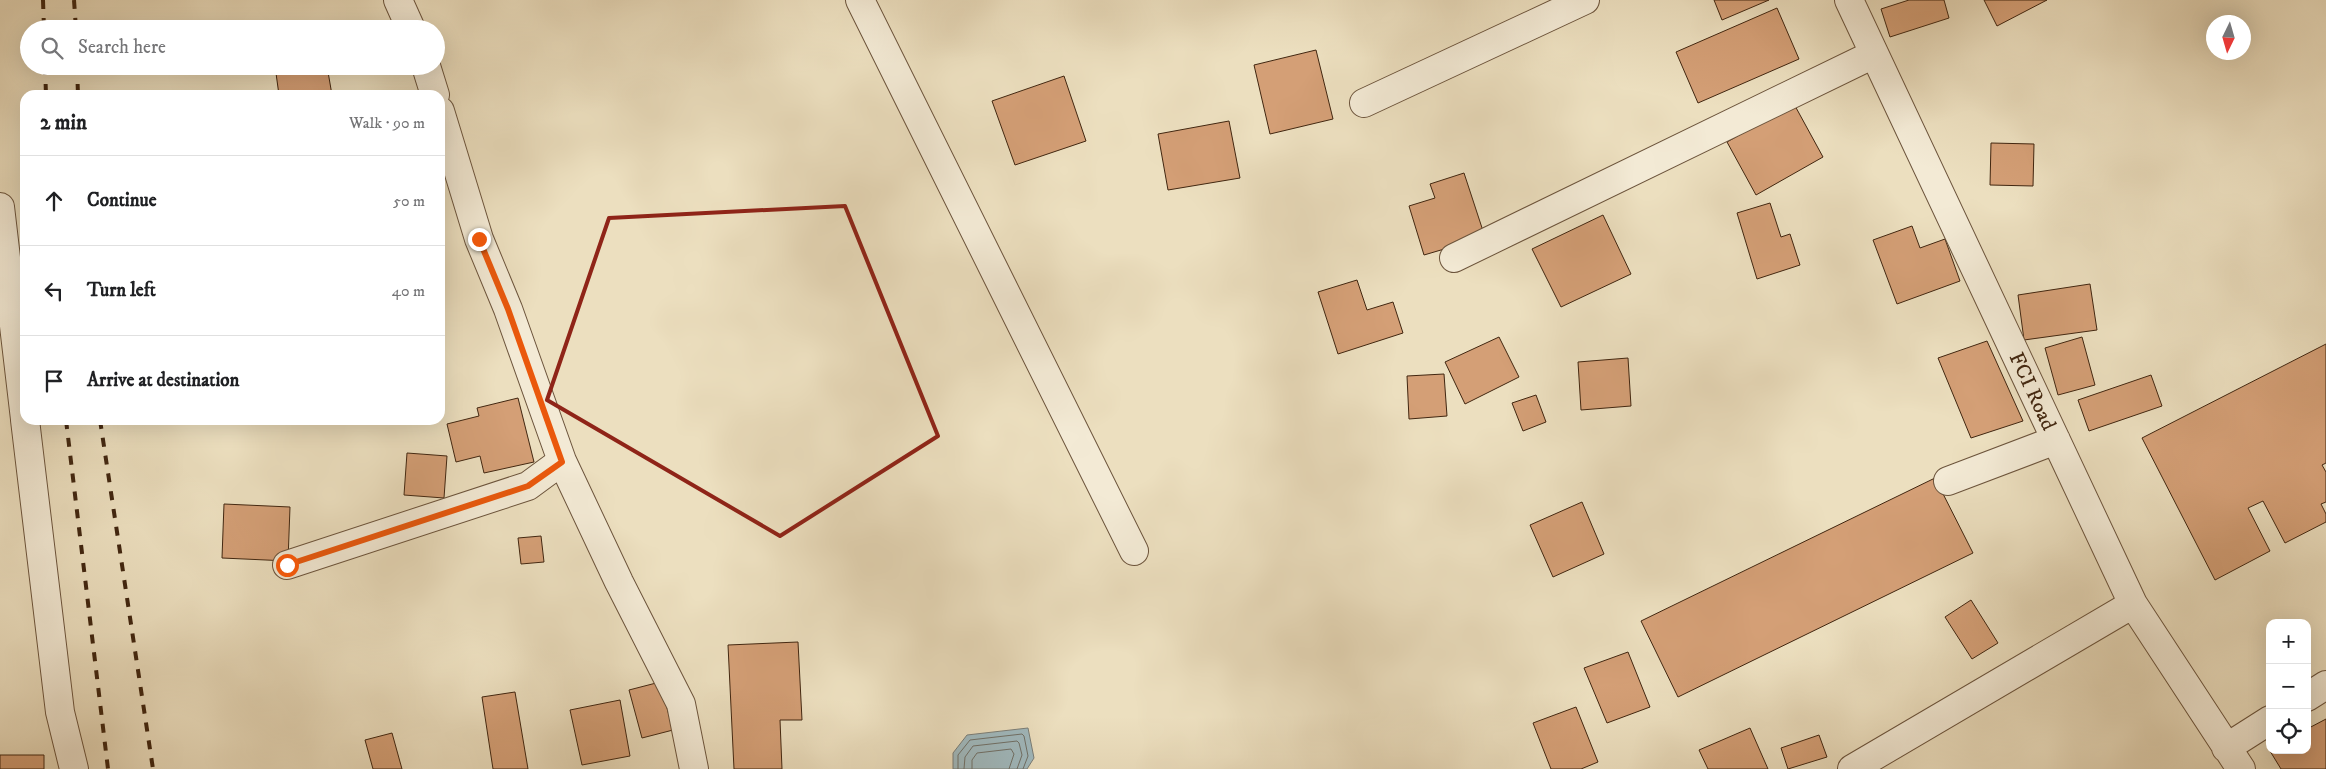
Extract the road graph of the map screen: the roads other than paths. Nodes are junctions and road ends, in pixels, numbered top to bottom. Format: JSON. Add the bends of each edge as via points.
{"nodes":[{"id":1,"x":398,"y":0,"type":"edge"},
{"id":2,"x":860,"y":0,"type":"edge"},
{"id":3,"x":1585,"y":0,"type":"edge"},
{"id":4,"x":1849,"y":0,"type":"edge"},
{"id":5,"x":407,"y":20,"type":"edge"},
{"id":6,"x":1874,"y":54,"type":"junction"},
{"id":7,"x":429,"y":75,"type":"edge"},
{"id":8,"x":433,"y":90,"type":"edge"},
{"id":9,"x":1364,"y":103,"type":"dead end"},
{"id":10,"x":445,"y":127,"type":"edge"},
{"id":11,"x":0,"y":207,"type":"edge"},
{"id":12,"x":1454,"y":258,"type":"dead end"},
{"id":13,"x":20,"y":377,"type":"edge"},
{"id":14,"x":26,"y":425,"type":"edge"},
{"id":15,"x":2056,"y":440,"type":"junction"},
{"id":16,"x":562,"y":462,"type":"junction"},
{"id":17,"x":1948,"y":481,"type":"dead end"},
{"id":18,"x":1134,"y":551,"type":"dead end"},
{"id":19,"x":287,"y":565,"type":"dead end"},
{"id":20,"x":2133,"y":604,"type":"junction"},
{"id":21,"x":2326,"y":685,"type":"edge"},
{"id":22,"x":2311,"y":694,"type":"edge"},
{"id":23,"x":2266,"y":724,"type":"edge"},
{"id":24,"x":2234,"y":758,"type":"edge"},
{"id":25,"x":74,"y":769,"type":"edge"},
{"id":26,"x":694,"y":769,"type":"edge"},
{"id":27,"x":1852,"y":769,"type":"edge"}],
"edges":[{"from":1,"to":5,"type":"street"},
{"from":2,"to":18,"type":"street"},
{"from":3,"to":9,"type":"street"},
{"from":4,"to":6,"type":"street","name":"FCI Road"},
{"from":6,"to":12,"type":"street"},
{"from":6,"to":15,"type":"street","name":"FCI Road"},
{"from":7,"to":8,"type":"street"},
{"from":10,"to":16,"type":"street","via":[[479,239],[508,309]]},
{"from":11,"to":13,"type":"street"},
{"from":14,"to":25,"type":"street","via":[[60,712]]},
{"from":15,"to":17,"type":"street"},
{"from":15,"to":20,"type":"street","name":"FCI Road"},
{"from":16,"to":19,"type":"street","via":[[528,486]]},
{"from":16,"to":26,"type":"street","via":[[681,704]]},
{"from":20,"to":24,"type":"street","name":"FCI Road"},
{"from":20,"to":27,"type":"street"},
{"from":21,"to":22,"type":"street"},
{"from":23,"to":24,"type":"street"}]}
